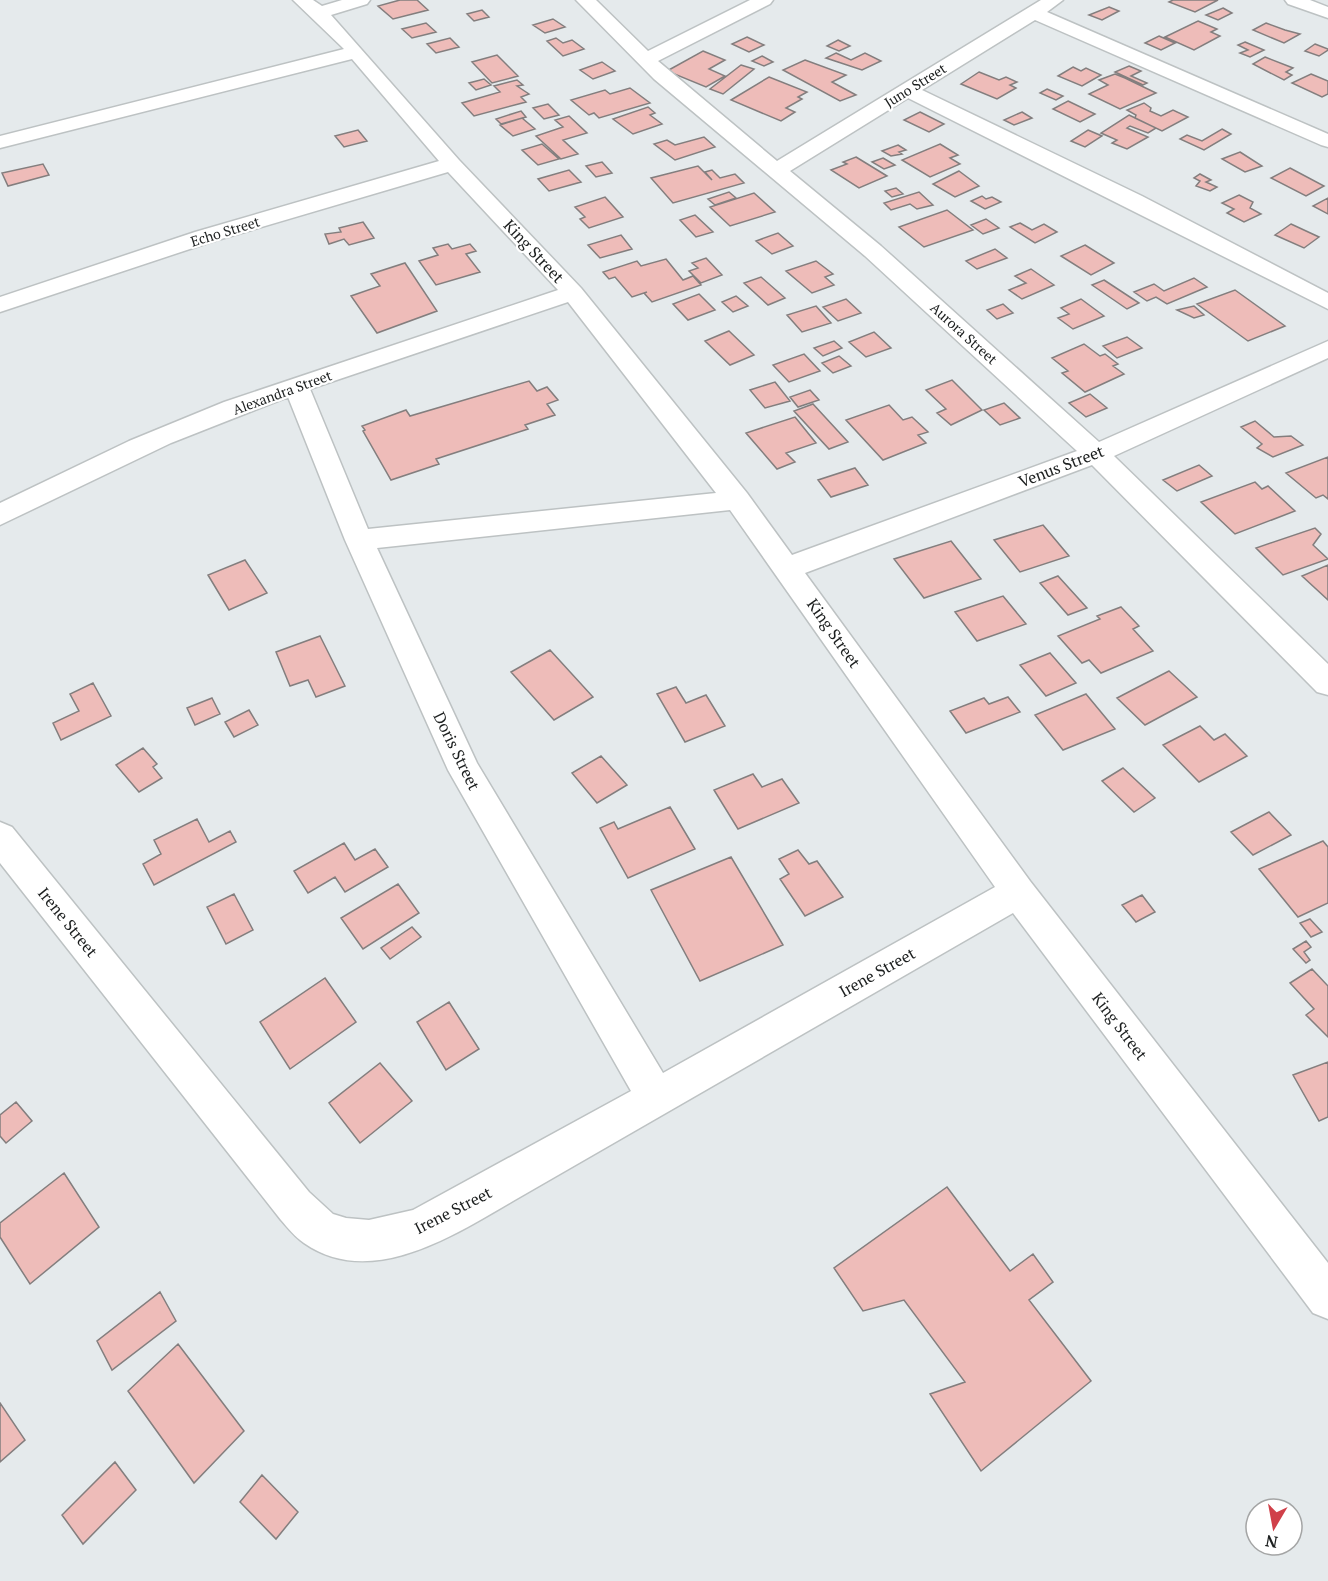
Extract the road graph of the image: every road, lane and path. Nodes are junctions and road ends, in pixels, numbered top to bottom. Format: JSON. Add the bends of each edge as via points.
{"nodes":[{"id":1,"x":361,"y":0,"type":"edge"},
{"id":2,"x":585,"y":0,"type":"edge"},
{"id":3,"x":764,"y":0,"type":"edge"},
{"id":4,"x":1054,"y":0,"type":"edge"},
{"id":5,"x":1294,"y":0,"type":"edge"},
{"id":6,"x":311,"y":6,"type":"edge"},
{"id":7,"x":1032,"y":12,"type":"junction"},
{"id":8,"x":1328,"y":13,"type":"edge"},
{"id":9,"x":356,"y":52,"type":"junction"},
{"id":10,"x":647,"y":59,"type":"junction"},
{"id":11,"x":907,"y":90,"type":"junction"},
{"id":12,"x":51,"y":128,"type":"junction"},
{"id":13,"x":0,"y":134,"type":"edge"},
{"id":14,"x":1328,"y":141,"type":"edge"},
{"id":15,"x":0,"y":142,"type":"edge"},
{"id":16,"x":452,"y":164,"type":"junction"},
{"id":17,"x":777,"y":170,"type":"junction"},
{"id":18,"x":573,"y":293,"type":"junction"},
{"id":19,"x":1328,"y":302,"type":"edge"},
{"id":20,"x":0,"y":305,"type":"edge"},
{"id":21,"x":1323,"y":356,"type":"edge"},
{"id":22,"x":296,"y":386,"type":"junction"},
{"id":23,"x":1096,"y":454,"type":"junction"},
{"id":24,"x":737,"y":500,"type":"junction"},
{"id":25,"x":0,"y":515,"type":"edge"},
{"id":26,"x":359,"y":540,"type":"junction"},
{"id":27,"x":788,"y":568,"type":"junction"},
{"id":28,"x":1328,"y":683,"type":"edge"},
{"id":29,"x":0,"y":837,"type":"edge"},
{"id":30,"x":1018,"y":892,"type":"junction"},
{"id":31,"x":655,"y":1096,"type":"junction"},
{"id":32,"x":1328,"y":1298,"type":"edge"}],
"edges":[{"from":1,"to":6,"type":"street"},
{"from":2,"to":10,"type":"street","name":"Aurora Street"},
{"from":3,"to":10,"type":"street"},
{"from":4,"to":7,"type":"street","name":"Juno Street"},
{"from":5,"to":8,"type":"street"},
{"from":6,"to":9,"type":"street","name":"King Street"},
{"from":7,"to":11,"type":"street","name":"Juno Street"},
{"from":7,"to":14,"type":"street"},
{"from":9,"to":12,"type":"street"},
{"from":9,"to":16,"type":"street","name":"King Street"},
{"from":10,"to":17,"type":"street","name":"Aurora Street"},
{"from":11,"to":17,"type":"street","name":"Juno Street"},
{"from":11,"to":19,"type":"street"},
{"from":12,"to":13,"type":"street"},
{"from":12,"to":15,"type":"street"},
{"from":16,"to":18,"type":"street","name":"King Street"},
{"from":16,"to":20,"type":"street","name":"Echo Street","via":[[192,241]]},
{"from":17,"to":23,"type":"street","name":"Aurora Street","via":[[873,251]]},
{"from":18,"to":22,"type":"street","name":"Alexandra Street"},
{"from":18,"to":24,"type":"street","name":"King Street"},
{"from":21,"to":23,"type":"street","name":"Venus Street"},
{"from":22,"to":25,"type":"street","name":"Alexandra Street","via":[[185,427]]},
{"from":22,"to":26,"type":"street","name":"Doris Street"},
{"from":23,"to":27,"type":"street","name":"Venus Street"},
{"from":23,"to":28,"type":"street","name":"Aurora Street"},
{"from":24,"to":26,"type":"street"},
{"from":24,"to":27,"type":"street","name":"King Street"},
{"from":26,"to":31,"type":"street","name":"Doris Street","via":[[464,770]]},
{"from":27,"to":30,"type":"street","name":"King Street"},
{"from":29,"to":31,"type":"street","name":"Irene Street","via":[[295,1206],[322,1230],[354,1240],[387,1241],[423,1228]]},
{"from":30,"to":31,"type":"street","name":"Irene Street"},
{"from":30,"to":32,"type":"street","name":"King Street"}]}
